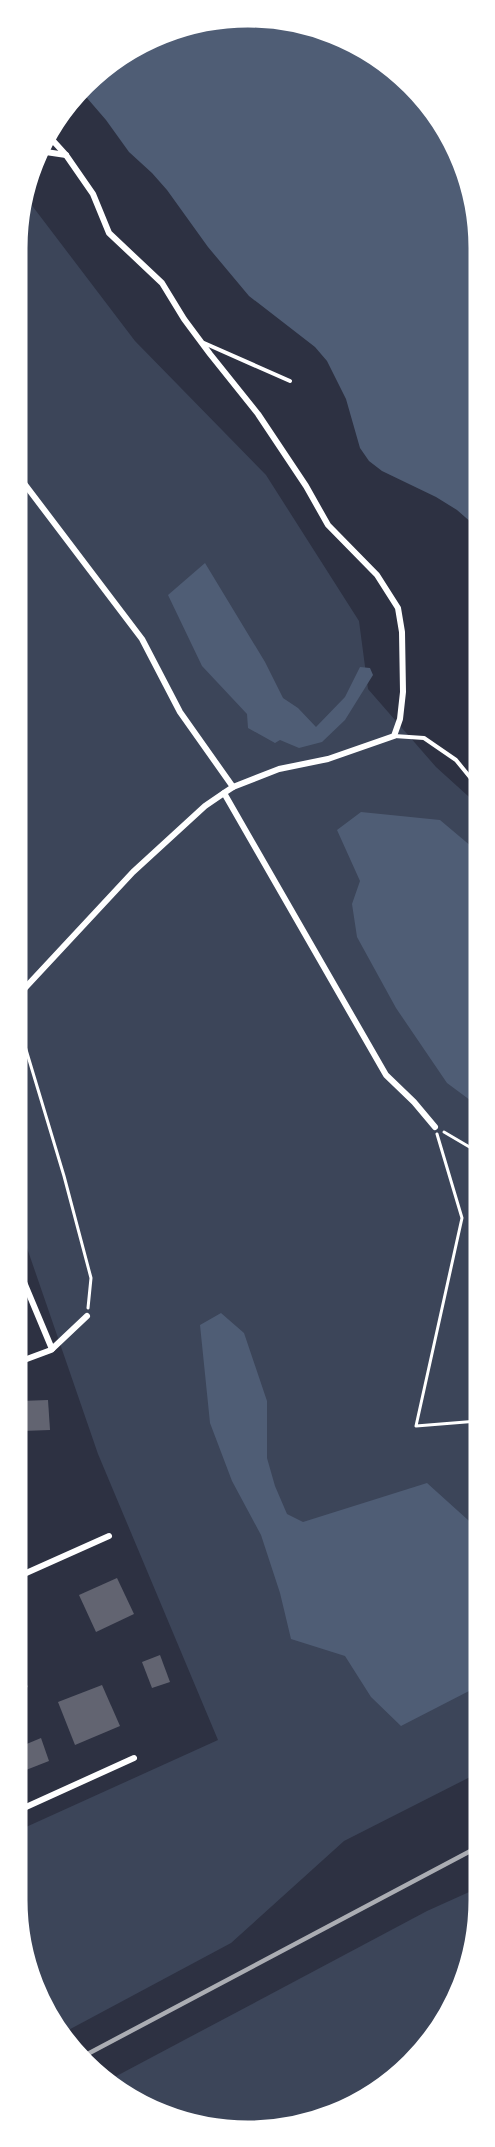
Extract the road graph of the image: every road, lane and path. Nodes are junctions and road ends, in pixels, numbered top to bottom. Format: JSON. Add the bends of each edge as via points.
{"nodes":[{"id":1,"x":53,"y":140,"type":"edge"},
{"id":2,"x":47,"y":152,"type":"edge"},
{"id":3,"x":66,"y":155,"type":"junction"},
{"id":4,"x":200,"y":341,"type":"junction"},
{"id":5,"x":290,"y":381,"type":"dead end"},
{"id":6,"x":26,"y":486,"type":"edge"},
{"id":7,"x":394,"y":736,"type":"junction"},
{"id":8,"x":470,"y":777,"type":"edge"},
{"id":9,"x":233,"y":787,"type":"junction"},
{"id":10,"x":224,"y":793,"type":"junction"},
{"id":11,"x":26,"y":987,"type":"edge"},
{"id":12,"x":26,"y":1050,"type":"edge"},
{"id":13,"x":435,"y":1127,"type":"junction"},
{"id":14,"x":470,"y":1147,"type":"edge"},
{"id":15,"x":26,"y":1287,"type":"edge"},
{"id":16,"x":87,"y":1316,"type":"joint"},
{"id":17,"x":52,"y":1349,"type":"junction"},
{"id":18,"x":26,"y":1359,"type":"edge"},
{"id":19,"x":470,"y":1422,"type":"edge"},
{"id":20,"x":109,"y":1536,"type":"dead end"},
{"id":21,"x":26,"y":1573,"type":"edge"},
{"id":22,"x":134,"y":1758,"type":"dead end"},
{"id":23,"x":26,"y":1807,"type":"edge"}],
"edges":[{"from":1,"to":3,"type":"street"},
{"from":2,"to":3,"type":"street"},
{"from":3,"to":4,"type":"street","via":[[93,194],[109,233],[162,284]]},
{"from":4,"to":5,"type":"lane"},
{"from":4,"to":7,"type":"street","via":[[258,414],[328,525],[377,575],[398,608],[403,692]]},
{"from":6,"to":9,"type":"street","via":[[142,639],[180,712]]},
{"from":7,"to":8,"type":"lane","via":[[424,738],[456,760]]},
{"from":7,"to":9,"type":"street"},
{"from":9,"to":10,"type":"street"},
{"from":10,"to":11,"type":"street","via":[[133,872]]},
{"from":10,"to":13,"type":"street","via":[[386,1075]]},
{"from":12,"to":16,"type":"path","via":[[90,1278]]},
{"from":13,"to":14,"type":"path"},
{"from":13,"to":19,"type":"path","via":[[462,1218],[416,1426]]},
{"from":15,"to":17,"type":"street"},
{"from":16,"to":17,"type":"street"},
{"from":17,"to":18,"type":"street"},
{"from":20,"to":21,"type":"street"},
{"from":22,"to":23,"type":"street"}]}
